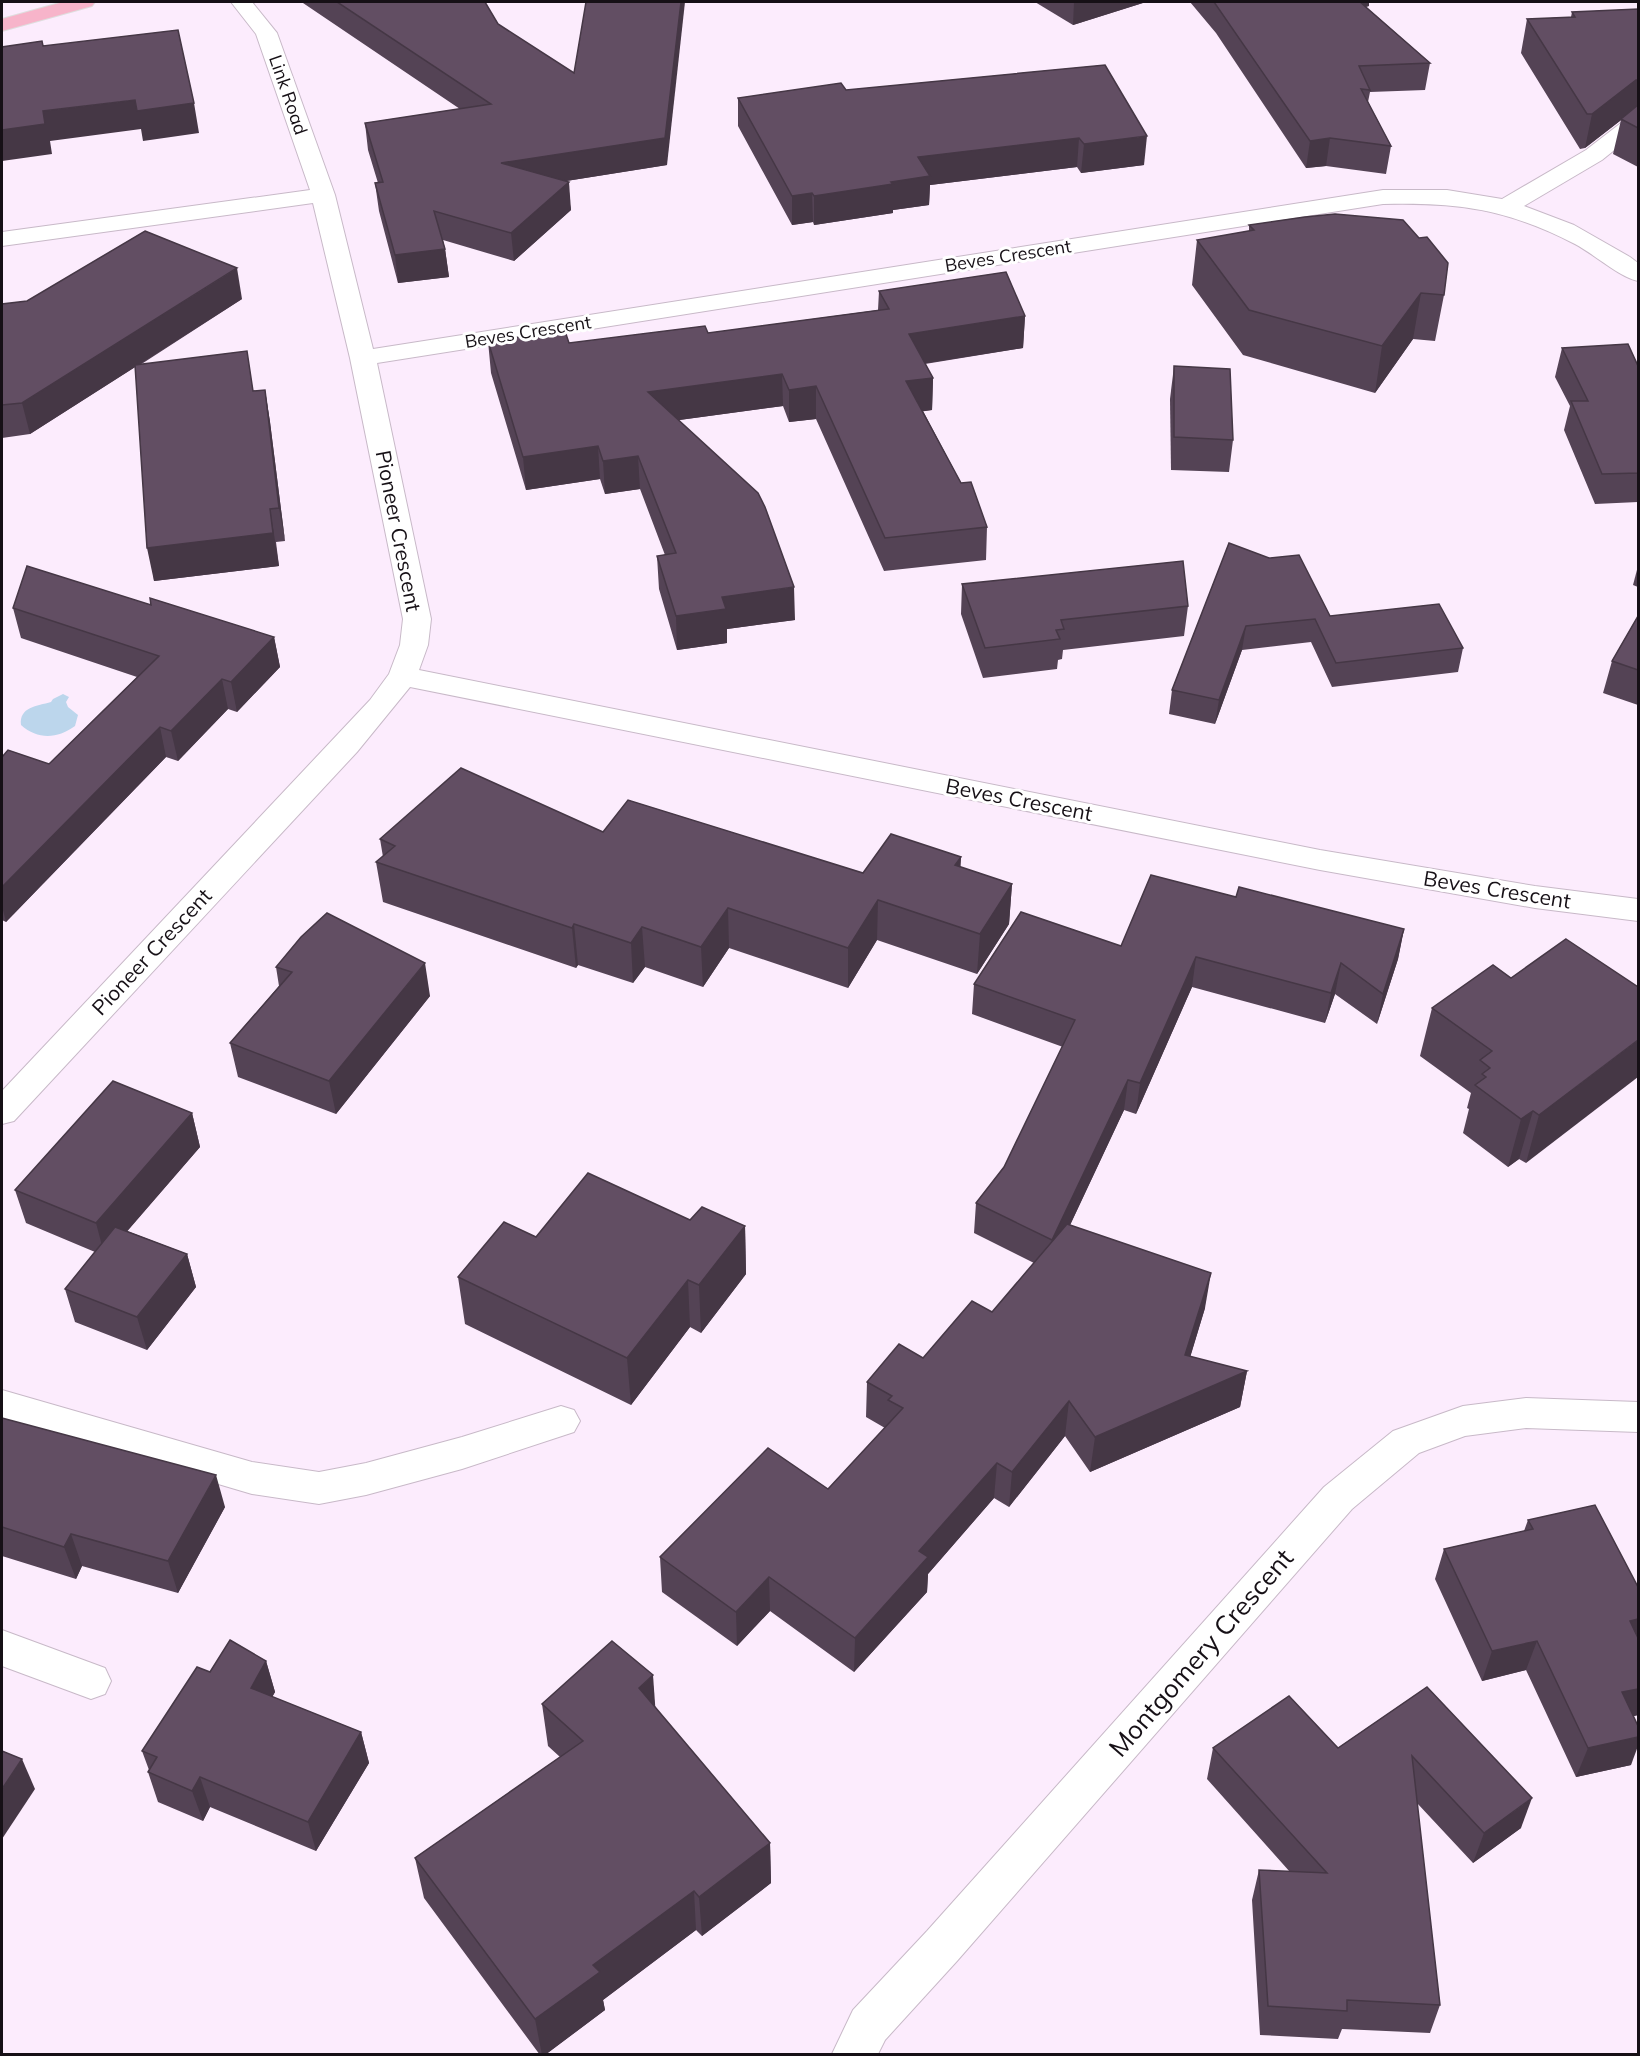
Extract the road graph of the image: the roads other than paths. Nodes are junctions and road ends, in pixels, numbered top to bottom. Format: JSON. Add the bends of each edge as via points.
{"nodes":[{"id":1,"x":84,"y":2,"type":"edge"},
{"id":2,"x":242,"y":2,"type":"edge"},
{"id":3,"x":2,"y":25,"type":"edge"},
{"id":4,"x":1638,"y":121,"type":"edge"},
{"id":5,"x":323,"y":195,"type":"junction"},
{"id":6,"x":1504,"y":208,"type":"junction"},
{"id":7,"x":2,"y":239,"type":"edge"},
{"id":8,"x":1638,"y":274,"type":"edge"},
{"id":9,"x":363,"y":358,"type":"junction"},
{"id":10,"x":403,"y":676,"type":"junction"},
{"id":11,"x":1638,"y":910,"type":"edge"},
{"id":12,"x":2,"y":1112,"type":"edge"},
{"id":13,"x":2,"y":1405,"type":"edge"},
{"id":14,"x":1638,"y":1417,"type":"edge"},
{"id":15,"x":561,"y":1421,"type":"dead end"},
{"id":16,"x":2,"y":1648,"type":"edge"},
{"id":17,"x":91,"y":1681,"type":"dead end"},
{"id":18,"x":854,"y":2055,"type":"edge"}],
"edges":[{"from":1,"to":3,"type":"main road"},
{"from":2,"to":5,"type":"street","name":"Link Road","via":[[266,33]]},
{"from":4,"to":6,"type":"street","via":[[1594,155]]},
{"from":5,"to":7,"type":"street"},
{"from":5,"to":9,"type":"street","name":"Pioneer Crescent"},
{"from":6,"to":8,"type":"street","name":"Beves Crescent","via":[[1592,244]]},
{"from":6,"to":9,"type":"street","name":"Beves Crescent","via":[[1436,196],[1383,197]]},
{"from":9,"to":10,"type":"street","name":"Pioneer Crescent","via":[[417,619],[414,645]]},
{"from":10,"to":11,"type":"street","name":"Beves Crescent","via":[[1320,861]]},
{"from":10,"to":12,"type":"street","name":"Pioneer Crescent","via":[[347,745]]},
{"from":13,"to":15,"type":"street","via":[[252,1478],[319,1488],[462,1453]]},
{"from":14,"to":18,"type":"street","name":"Montgomery Crescent","via":[[1526,1413],[1463,1421],[1406,1442],[1338,1498],[869,2025]]},
{"from":16,"to":17,"type":"street"}]}
